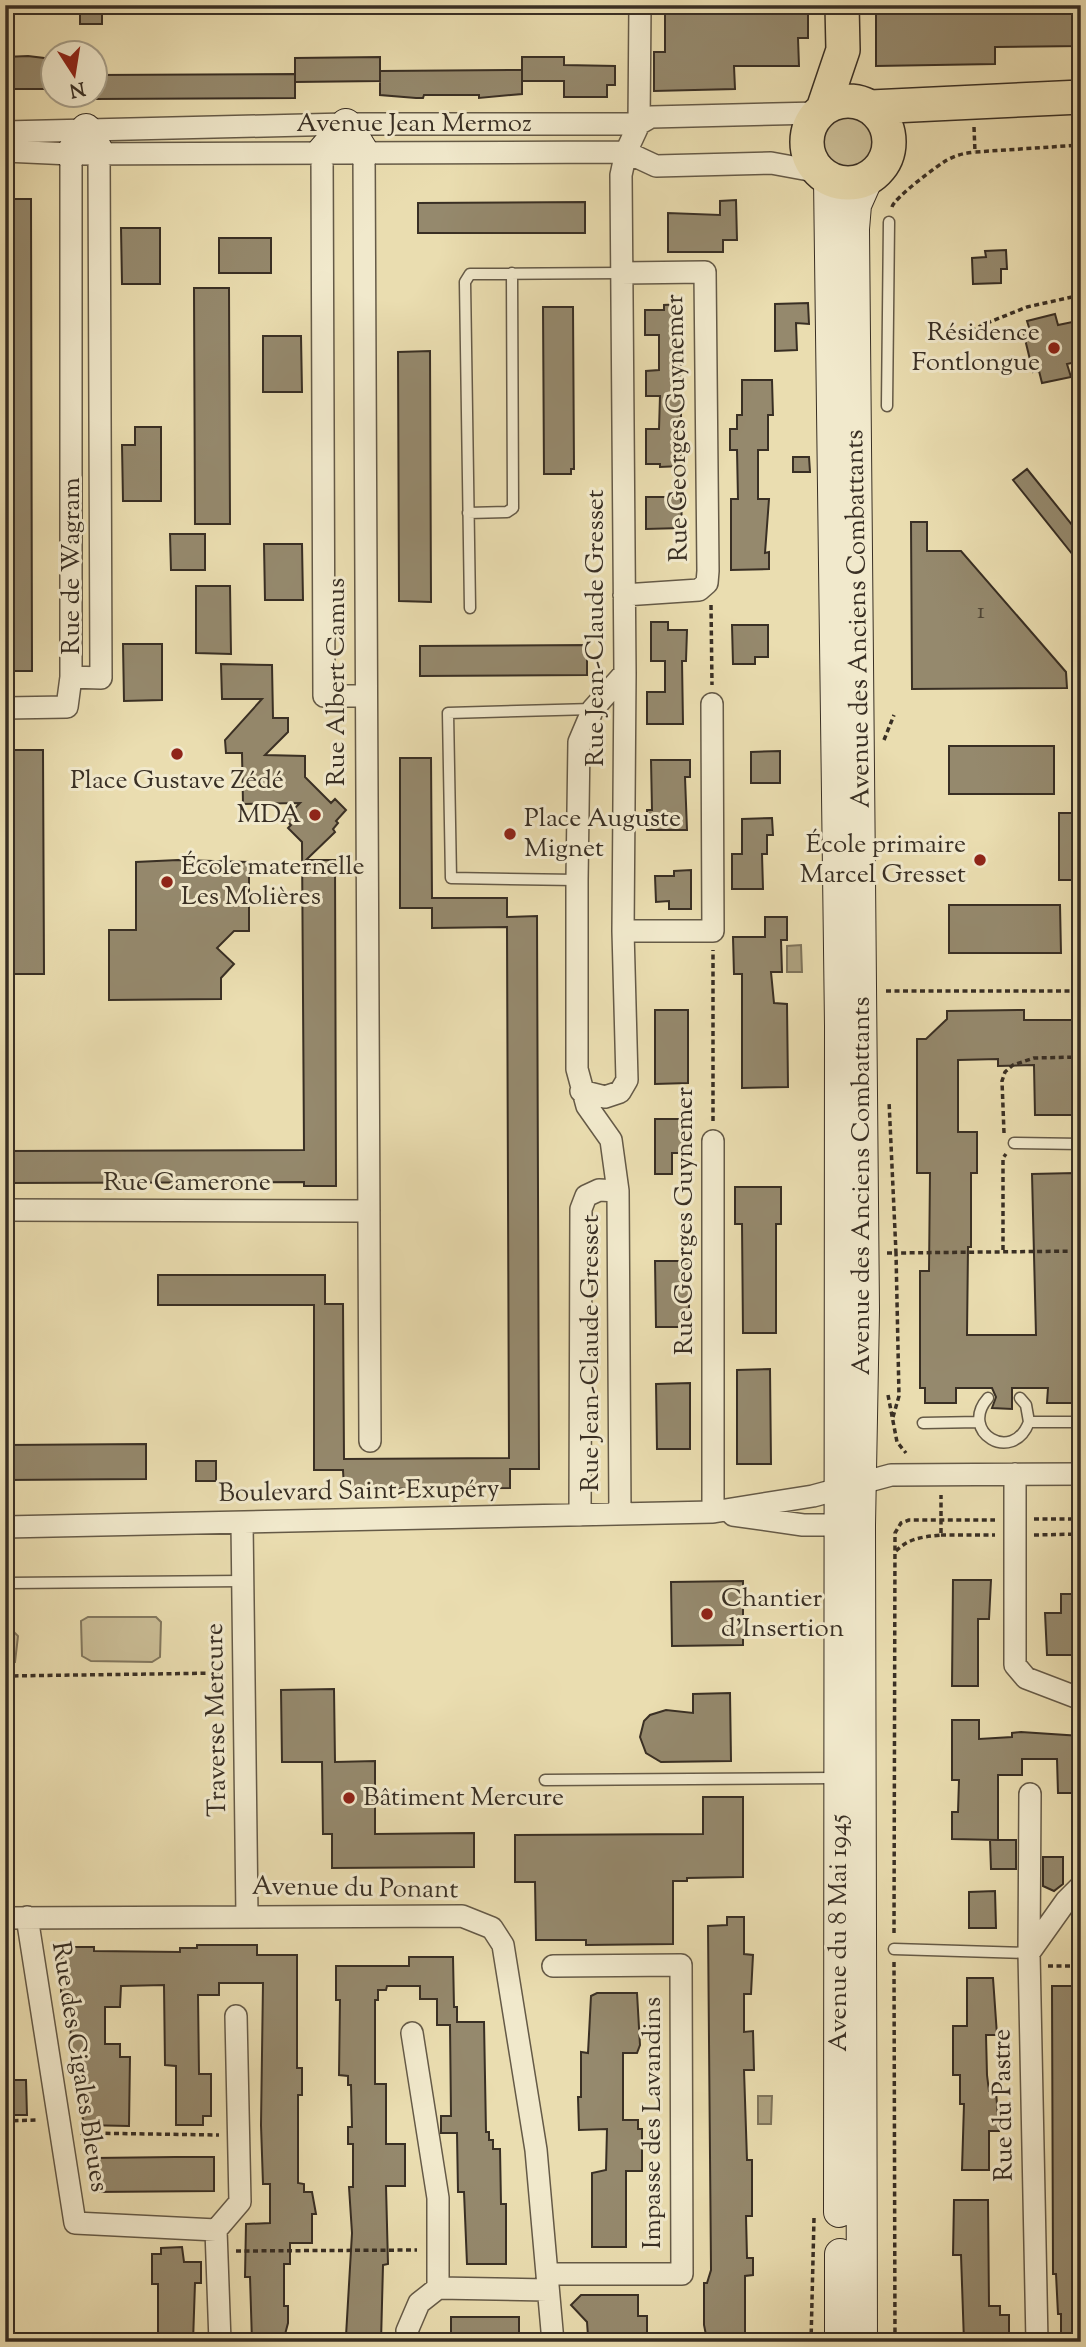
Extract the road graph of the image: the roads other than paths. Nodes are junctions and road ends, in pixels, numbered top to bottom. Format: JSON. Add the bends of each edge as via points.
{"nodes":[{"id":1,"x":640,"y":5,"type":"edge"},
{"id":2,"x":842,"y":5,"type":"edge"},
{"id":3,"x":843,"y":50,"type":"junction"},
{"id":4,"x":1081,"y":97,"type":"edge"},
{"id":5,"x":867,"y":105,"type":"junction"},
{"id":6,"x":960,"y":110,"type":"junction"},
{"id":7,"x":821,"y":111,"type":"junction"},
{"id":8,"x":346,"y":124,"type":"junction"},
{"id":9,"x":639,"y":124,"type":"junction"},
{"id":10,"x":5,"y":132,"type":"edge"},
{"id":11,"x":86,"y":146,"type":"junction"},
{"id":12,"x":889,"y":147,"type":"junction"},
{"id":13,"x":5,"y":151,"type":"edge"},
{"id":14,"x":322,"y":152,"type":"junction"},
{"id":15,"x":626,"y":152,"type":"junction"},
{"id":16,"x":364,"y":153,"type":"junction"},
{"id":17,"x":825,"y":175,"type":"junction"},
{"id":18,"x":868,"y":178,"type":"junction"},
{"id":19,"x":889,"y":222,"type":"road end"},
{"id":20,"x":621,"y":273,"type":"junction"},
{"id":21,"x":512,"y":274,"type":"junction"},
{"id":22,"x":887,"y":406,"type":"dead end"},
{"id":23,"x":468,"y":513,"type":"junction"},
{"id":24,"x":624,"y":595,"type":"junction"},
{"id":25,"x":470,"y":608,"type":"dead end"},
{"id":26,"x":625,"y":673,"type":"junction"},
{"id":27,"x":71,"y":677,"type":"junction"},
{"id":28,"x":365,"y":696,"type":"junction"},
{"id":29,"x":712,"y":704,"type":"road end"},
{"id":30,"x":5,"y":708,"type":"edge"},
{"id":31,"x":593,"y":709,"type":"junction"},
{"id":32,"x":625,"y":723,"type":"junction"},
{"id":33,"x":577,"y":880,"type":"junction"},
{"id":34,"x":623,"y":931,"type":"junction"},
{"id":35,"x":581,"y":1091,"type":"junction"},
{"id":36,"x":713,"y":1141,"type":"road end"},
{"id":37,"x":1014,"y":1143,"type":"dead end"},
{"id":38,"x":1081,"y":1144,"type":"edge"},
{"id":39,"x":618,"y":1191,"type":"junction"},
{"id":40,"x":5,"y":1210,"type":"edge"},
{"id":41,"x":369,"y":1211,"type":"junction"},
{"id":42,"x":988,"y":1398,"type":"dead end"},
{"id":43,"x":1020,"y":1398,"type":"dead end"},
{"id":44,"x":979,"y":1422,"type":"junction"},
{"id":45,"x":1028,"y":1422,"type":"junction"},
{"id":46,"x":1081,"y":1422,"type":"edge"},
{"id":47,"x":923,"y":1423,"type":"dead end"},
{"id":48,"x":370,"y":1441,"type":"dead end"},
{"id":49,"x":1015,"y":1474,"type":"junction"},
{"id":50,"x":1081,"y":1474,"type":"edge"},
{"id":51,"x":850,"y":1486,"type":"junction"},
{"id":52,"x":713,"y":1512,"type":"junction"},
{"id":53,"x":620,"y":1514,"type":"junction"},
{"id":54,"x":580,"y":1515,"type":"junction"},
{"id":55,"x":242,"y":1524,"type":"junction"},
{"id":56,"x":849,"y":1525,"type":"junction"},
{"id":57,"x":5,"y":1527,"type":"edge"},
{"id":58,"x":242,"y":1581,"type":"junction"},
{"id":59,"x":8,"y":1583,"type":"dead end"},
{"id":60,"x":1081,"y":1699,"type":"edge"},
{"id":61,"x":862,"y":1726,"type":"junction"},
{"id":62,"x":851,"y":1778,"type":"junction"},
{"id":63,"x":545,"y":1780,"type":"dead end"},
{"id":64,"x":1030,"y":1794,"type":"dead end"},
{"id":65,"x":862,"y":1851,"type":"junction"},
{"id":66,"x":1081,"y":1886,"type":"edge"},
{"id":67,"x":247,"y":1916,"type":"junction"},
{"id":68,"x":27,"y":1917,"type":"junction"},
{"id":69,"x":5,"y":1918,"type":"edge"},
{"id":70,"x":894,"y":1949,"type":"dead end"},
{"id":71,"x":1030,"y":1959,"type":"junction"},
{"id":72,"x":553,"y":1966,"type":"dead end"},
{"id":73,"x":236,"y":2016,"type":"dead end"},
{"id":74,"x":412,"y":2033,"type":"dead end"},
{"id":75,"x":216,"y":2230,"type":"junction"},
{"id":76,"x":547,"y":2282,"type":"junction"},
{"id":77,"x":438,"y":2288,"type":"junction"},
{"id":78,"x":220,"y":2342,"type":"edge"},
{"id":79,"x":411,"y":2342,"type":"edge"},
{"id":80,"x":553,"y":2342,"type":"edge"},
{"id":81,"x":840,"y":2342,"type":"edge"},
{"id":82,"x":862,"y":2342,"type":"edge"},
{"id":83,"x":1037,"y":2342,"type":"edge"}],
"edges":[{"from":1,"to":9,"type":"street"},
{"from":2,"to":3,"type":"main road"},
{"from":3,"to":5,"type":"main road"},
{"from":3,"to":7,"type":"main road"},
{"from":4,"to":6,"type":"main road"},
{"from":5,"to":6,"type":"main road"},
{"from":5,"to":7,"type":"main road","via":[[850,100]]},
{"from":5,"to":12,"type":"main road","via":[[886,126]]},
{"from":6,"to":12,"type":"main road","via":[[916,118]]},
{"from":7,"to":9,"type":"street","name":"Avenue Jean Mermoz","via":[[651,117]]},
{"from":7,"to":17,"type":"main road","via":[[806,136],[806,150]]},
{"from":8,"to":9,"type":"street","name":"Avenue Jean Mermoz"},
{"from":8,"to":11,"type":"street","name":"Avenue Jean Mermoz"},
{"from":8,"to":14,"type":"main road"},
{"from":8,"to":16,"type":"main road"},
{"from":9,"to":15,"type":"street","name":"Rue Jean-Claude Gresset"},
{"from":10,"to":11,"type":"street","name":"Avenue Jean Mermoz"},
{"from":11,"to":13,"type":"street","name":"Avenue Jean Mermoz"},
{"from":11,"to":14,"type":"street","name":"Avenue Jean Mermoz"},
{"from":11,"to":27,"type":"street","name":"Rue de Wagram"},
{"from":11,"to":27,"type":"street","name":"Rue de Wagram","via":[[101,678]]},
{"from":12,"to":18,"type":"main road","via":[[878,170]]},
{"from":14,"to":16,"type":"street","name":"Avenue Jean Mermoz"},
{"from":14,"to":28,"type":"street","via":[[324,696]]},
{"from":15,"to":16,"type":"street","name":"Avenue Jean Mermoz"},
{"from":15,"to":17,"type":"street","name":"Avenue Jean Mermoz","via":[[656,166],[771,163]]},
{"from":15,"to":20,"type":"street","name":"Rue Jean-Claude Gresset","via":[[621,175]]},
{"from":16,"to":28,"type":"street","name":"Rue Albert Camus"},
{"from":17,"to":18,"type":"main road","via":[[856,182]]},
{"from":17,"to":51,"type":"main road","name":"Avenue des Anciens Combattants"},
{"from":18,"to":51,"type":"main road","name":"Avenue des Anciens Combattants","via":[[856,205],[853,229],[864,1310]]},
{"from":19,"to":22,"type":"lane"},
{"from":20,"to":21,"type":"lane"},
{"from":20,"to":24,"type":"street","name":"Rue Jean-Claude Gresset"},
{"from":20,"to":24,"type":"street","name":"Rue Georges Guynemer","via":[[705,272],[707,583],[699,590]]},
{"from":21,"to":23,"type":"lane","via":[[513,508]]},
{"from":21,"to":23,"type":"lane","via":[[470,274],[465,282]]},
{"from":23,"to":25,"type":"lane"},
{"from":24,"to":26,"type":"street","name":"Rue Jean-Claude Gresset"},
{"from":26,"to":31,"type":"street"},
{"from":26,"to":32,"type":"street","name":"Rue Jean-Claude Gresset"},
{"from":27,"to":30,"type":"street","via":[[67,707]]},
{"from":28,"to":41,"type":"street","name":"Rue Albert Camus"},
{"from":29,"to":34,"type":"street","via":[[713,931]]},
{"from":31,"to":32,"type":"street","via":[[606,709]]},
{"from":31,"to":33,"type":"street","via":[[579,742]]},
{"from":31,"to":33,"type":"lane","via":[[448,713],[452,878]]},
{"from":32,"to":34,"type":"street","name":"Rue Jean-Claude Gresset"},
{"from":33,"to":35,"type":"street","via":[[577,1069]]},
{"from":34,"to":35,"type":"street","name":"Rue Jean-Claude Gresset","via":[[627,1080],[620,1092],[605,1097]]},
{"from":35,"to":39,"type":"street","name":"Rue Jean-Claude Gresset","via":[[611,1140]]},
{"from":36,"to":52,"type":"street","name":"Rue Georges Guynemer"},
{"from":37,"to":38,"type":"lane"},
{"from":39,"to":53,"type":"street","name":"Rue Jean-Claude Gresset"},
{"from":39,"to":54,"type":"street","via":[[599,1190],[586,1196],[581,1209]]},
{"from":40,"to":41,"type":"street","name":"Rue Camerone"},
{"from":41,"to":48,"type":"street","name":"Rue Albert Camus"},
{"from":42,"to":44,"type":"lane","via":[[979,1411]]},
{"from":43,"to":45,"type":"lane"},
{"from":44,"to":45,"type":"lane","via":[[990,1438],[1005,1443],[1020,1437]]},
{"from":44,"to":47,"type":"lane"},
{"from":45,"to":46,"type":"lane"},
{"from":49,"to":50,"type":"street","name":"Boulevard Saint-Exupéry"},
{"from":49,"to":51,"type":"street","name":"Boulevard Saint-Exupéry","via":[[891,1475]]},
{"from":49,"to":60,"type":"street","via":[[1015,1665],[1026,1678]]},
{"from":51,"to":52,"type":"street","name":"Boulevard Saint-Exupéry"},
{"from":51,"to":56,"type":"main road","name":"Avenue des Anciens Combattants"},
{"from":52,"to":53,"type":"street","name":"Boulevard Saint-Exupéry"},
{"from":52,"to":56,"type":"street","name":"Boulevard Saint-Exupéry","via":[[803,1525]]},
{"from":53,"to":54,"type":"street","name":"Boulevard Saint-Exupéry"},
{"from":54,"to":55,"type":"street","name":"Boulevard Saint-Exupéry"},
{"from":55,"to":57,"type":"street","name":"Boulevard Saint-Exupéry"},
{"from":55,"to":58,"type":"street","name":"Traverse Mercure"},
{"from":56,"to":61,"type":"main road","name":"Avenue du 8 Mai 1945"},
{"from":56,"to":62,"type":"main road","name":"Avenue du 8 Mai 1945"},
{"from":58,"to":59,"type":"lane"},
{"from":58,"to":67,"type":"street","name":"Traverse Mercure"},
{"from":61,"to":62,"type":"main road","name":"Avenue du 8 Mai 1945"},
{"from":61,"to":65,"type":"lane","via":[[872,1747],[870,1839]]},
{"from":62,"to":63,"type":"lane"},
{"from":62,"to":65,"type":"main road","name":"Avenue du 8 Mai 1945"},
{"from":62,"to":81,"type":"main road","name":"Avenue du 8 Mai 1945","via":[[838,1948]]},
{"from":64,"to":71,"type":"street","name":"Rue du Pastre"},
{"from":65,"to":82,"type":"main road","name":"Avenue du 8 Mai 1945"},
{"from":66,"to":71,"type":"street","via":[[1066,1901]]},
{"from":67,"to":68,"type":"street","name":"Avenue du Ponant"},
{"from":67,"to":76,"type":"street","name":"Avenue du Ponant","via":[[463,1916],[492,1928],[503,1945],[513,1992],[536,2150]]},
{"from":68,"to":69,"type":"street","name":"Avenue du Ponant"},
{"from":68,"to":75,"type":"street","name":"Rue des Cigales Bleues","via":[[75,2223]]},
{"from":70,"to":71,"type":"lane"},
{"from":71,"to":83,"type":"street","name":"Rue du Pastre"},
{"from":72,"to":76,"type":"street","name":"Impasse des Lavandins","via":[[681,1965],[682,2274]]},
{"from":73,"to":75,"type":"street","via":[[240,2202]]},
{"from":74,"to":77,"type":"street","via":[[438,2198]]},
{"from":75,"to":78,"type":"street"},
{"from":76,"to":77,"type":"street"},
{"from":76,"to":80,"type":"street","name":"Avenue du Ponant"},
{"from":77,"to":79,"type":"street","via":[[419,2303],[407,2331]]}]}
